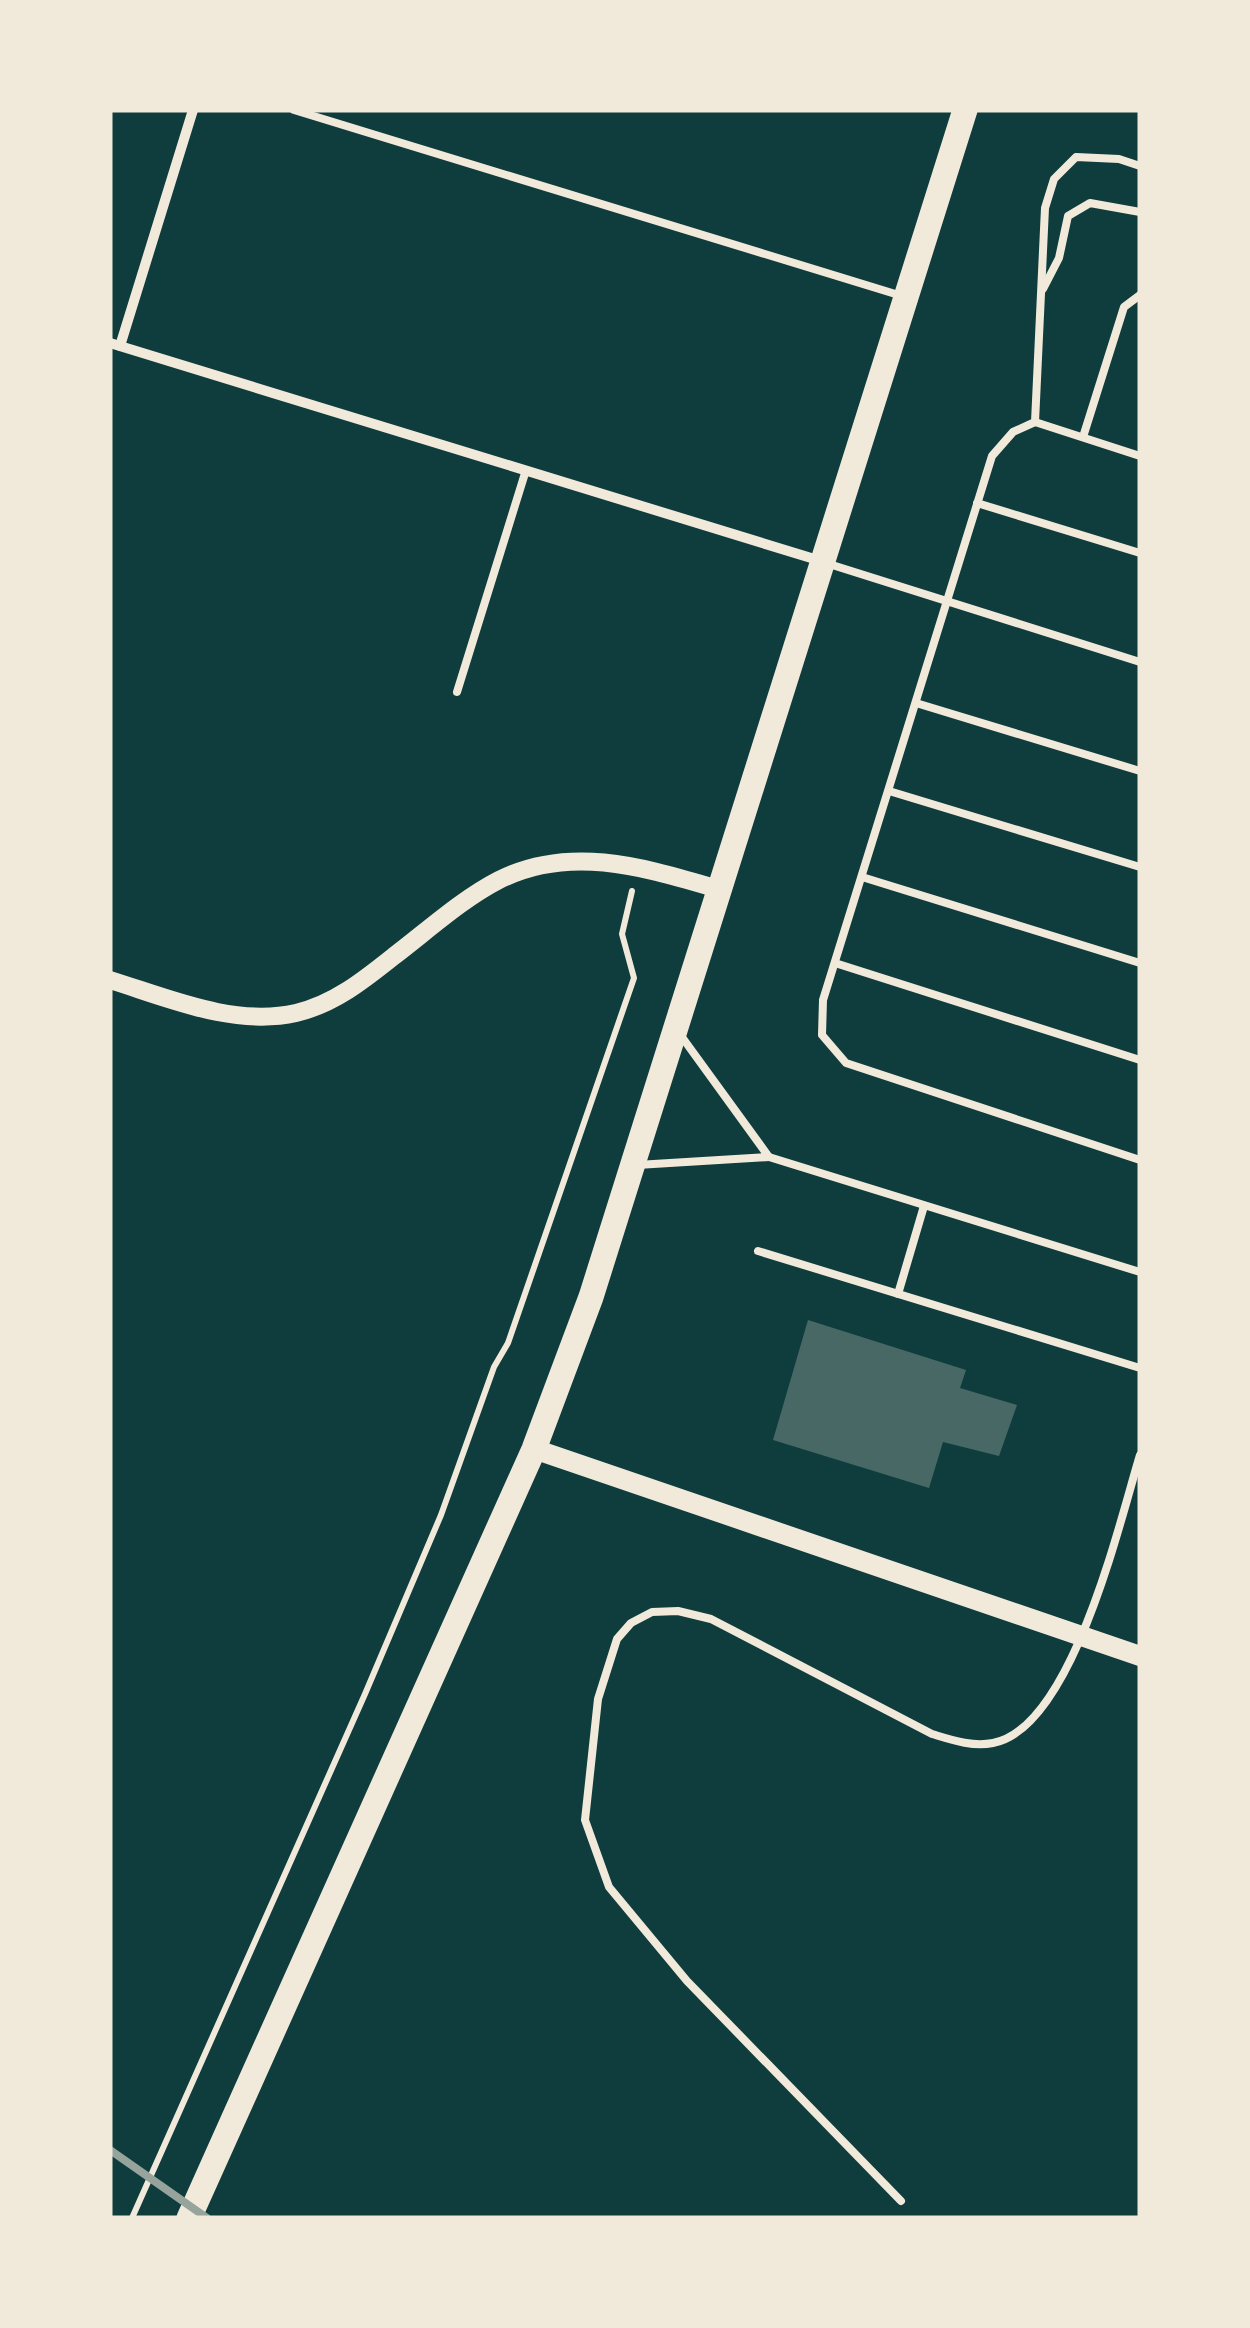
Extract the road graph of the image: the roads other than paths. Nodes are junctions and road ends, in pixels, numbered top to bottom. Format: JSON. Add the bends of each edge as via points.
{"nodes":[{"id":1,"x":193,"y":110,"type":"edge"},
{"id":2,"x":294,"y":110,"type":"edge"},
{"id":3,"x":964,"y":110,"type":"edge"},
{"id":4,"x":1140,"y":166,"type":"edge"},
{"id":5,"x":1140,"y":212,"type":"edge"},
{"id":6,"x":1041,"y":294,"type":"junction"},
{"id":7,"x":1140,"y":295,"type":"edge"},
{"id":8,"x":907,"y":298,"type":"junction"},
{"id":9,"x":115,"y":345,"type":"edge"},
{"id":10,"x":1035,"y":422,"type":"junction"},
{"id":11,"x":1083,"y":438,"type":"junction"},
{"id":12,"x":1140,"y":456,"type":"edge"},
{"id":13,"x":526,"y":470,"type":"junction"},
{"id":14,"x":977,"y":503,"type":"junction"},
{"id":15,"x":1140,"y":552,"type":"edge"},
{"id":16,"x":824,"y":562,"type":"junction"},
{"id":17,"x":948,"y":601,"type":"junction"},
{"id":18,"x":1140,"y":662,"type":"edge"},
{"id":19,"x":457,"y":692,"type":"dead end"},
{"id":20,"x":916,"y":703,"type":"junction"},
{"id":21,"x":1140,"y":771,"type":"edge"},
{"id":22,"x":889,"y":791,"type":"junction"},
{"id":23,"x":1140,"y":866,"type":"edge"},
{"id":24,"x":862,"y":877,"type":"junction"},
{"id":25,"x":722,"y":890,"type":"junction"},
{"id":26,"x":1140,"y":963,"type":"edge"},
{"id":27,"x":835,"y":964,"type":"junction"},
{"id":28,"x":110,"y":980,"type":"edge"},
{"id":29,"x":677,"y":1030,"type":"junction"},
{"id":30,"x":1140,"y":1060,"type":"edge"},
{"id":31,"x":769,"y":1157,"type":"junction"},
{"id":32,"x":1140,"y":1160,"type":"edge"},
{"id":33,"x":633,"y":1165,"type":"junction"},
{"id":34,"x":924,"y":1206,"type":"junction"},
{"id":35,"x":758,"y":1251,"type":"dead end"},
{"id":36,"x":1140,"y":1272,"type":"edge"},
{"id":37,"x":898,"y":1294,"type":"junction"},
{"id":38,"x":1140,"y":1368,"type":"edge"},
{"id":39,"x":534,"y":1450,"type":"junction"},
{"id":40,"x":1140,"y":1456,"type":"edge"},
{"id":41,"x":1084,"y":1637,"type":"junction"},
{"id":42,"x":1140,"y":1656,"type":"edge"},
{"id":43,"x":901,"y":2200,"type":"dead end"},
{"id":44,"x":189,"y":2218,"type":"edge"}],
"edges":[{"from":1,"to":9,"type":"street"},
{"from":2,"to":8,"type":"lane"},
{"from":3,"to":8,"type":"main road"},
{"from":4,"to":6,"type":"lane","via":[[1076,157],[1054,180],[1045,208]]},
{"from":5,"to":6,"type":"lane","via":[[1090,202],[1068,216],[1059,258]]},
{"from":6,"to":10,"type":"lane"},
{"from":7,"to":11,"type":"lane","via":[[1124,306]]},
{"from":8,"to":16,"type":"main road"},
{"from":9,"to":13,"type":"street"},
{"from":10,"to":11,"type":"lane"},
{"from":10,"to":14,"type":"lane","via":[[1000,443]]},
{"from":11,"to":12,"type":"lane"},
{"from":13,"to":16,"type":"street"},
{"from":13,"to":19,"type":"lane"},
{"from":14,"to":15,"type":"lane"},
{"from":14,"to":17,"type":"lane"},
{"from":16,"to":17,"type":"lane"},
{"from":16,"to":25,"type":"main road"},
{"from":17,"to":18,"type":"lane"},
{"from":17,"to":20,"type":"lane"},
{"from":20,"to":21,"type":"lane"},
{"from":20,"to":22,"type":"lane"},
{"from":22,"to":23,"type":"lane"},
{"from":22,"to":24,"type":"lane"},
{"from":24,"to":26,"type":"lane"},
{"from":24,"to":27,"type":"lane"},
{"from":25,"to":28,"type":"street","via":[[638,866],[551,864],[500,880],[344,995],[295,1013],[245,1017]]},
{"from":25,"to":29,"type":"main road"},
{"from":27,"to":30,"type":"lane"},
{"from":27,"to":32,"type":"lane","via":[[823,1000],[822,1035],[846,1063]]},
{"from":29,"to":31,"type":"lane"},
{"from":29,"to":33,"type":"main road"},
{"from":31,"to":33,"type":"lane"},
{"from":31,"to":34,"type":"lane"},
{"from":33,"to":39,"type":"main road"},
{"from":34,"to":36,"type":"lane"},
{"from":34,"to":37,"type":"lane"},
{"from":35,"to":37,"type":"lane"},
{"from":37,"to":38,"type":"lane"},
{"from":39,"to":41,"type":"main road"},
{"from":39,"to":44,"type":"main road"},
{"from":40,"to":41,"type":"lane"},
{"from":41,"to":42,"type":"main road"},
{"from":41,"to":43,"type":"lane","via":[[1032,1723],[996,1744],[932,1734],[710,1619],[652,1612],[617,1639],[598,1699],[585,1820],[608,1888],[687,1981]]}]}
